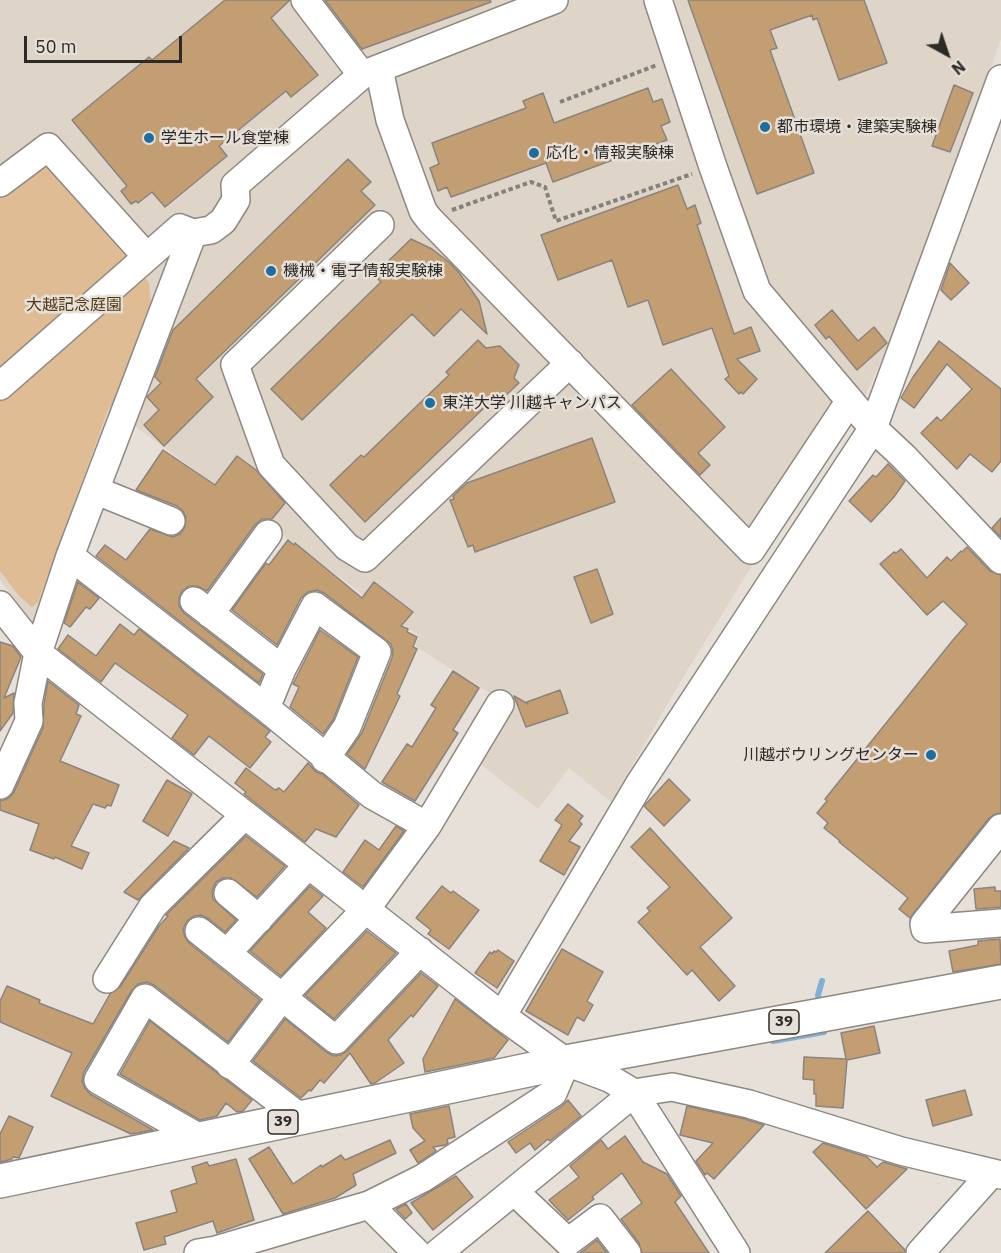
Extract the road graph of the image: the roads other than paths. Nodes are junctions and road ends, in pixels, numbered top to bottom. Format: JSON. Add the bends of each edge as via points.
{"nodes":[{"id":1,"x":305,"y":0,"type":"edge"},
{"id":2,"x":554,"y":0,"type":"edge"},
{"id":3,"x":658,"y":0,"type":"edge"},
{"id":4,"x":370,"y":72,"type":"junction"},
{"id":5,"x":1001,"y":79,"type":"edge"},
{"id":6,"x":0,"y":183,"type":"edge"},
{"id":7,"x":381,"y":225,"type":"dead end"},
{"id":8,"x":193,"y":233,"type":"junction"},
{"id":9,"x":147,"y":257,"type":"junction"},
{"id":10,"x":570,"y":363,"type":"junction"},
{"id":11,"x":0,"y":386,"type":"edge"},
{"id":12,"x":849,"y":402,"type":"junction"},
{"id":13,"x":873,"y":428,"type":"junction"},
{"id":14,"x":95,"y":490,"type":"junction"},
{"id":15,"x":171,"y":521,"type":"dead end"},
{"id":16,"x":268,"y":534,"type":"dead end"},
{"id":17,"x":70,"y":556,"type":"junction"},
{"id":18,"x":1001,"y":560,"type":"edge"},
{"id":19,"x":0,"y":606,"type":"edge"},
{"id":20,"x":38,"y":653,"type":"junction"},
{"id":21,"x":282,"y":669,"type":"junction"},
{"id":22,"x":500,"y":704,"type":"dead end"},
{"id":23,"x":266,"y":708,"type":"junction"},
{"id":24,"x":325,"y":759,"type":"junction"},
{"id":25,"x":0,"y":785,"type":"edge"},
{"id":26,"x":244,"y":816,"type":"junction"},
{"id":27,"x":427,"y":826,"type":"junction"},
{"id":28,"x":1001,"y":828,"type":"edge"},
{"id":29,"x":308,"y":865,"type":"junction"},
{"id":30,"x":228,"y":893,"type":"dead end"},
{"id":31,"x":366,"y":909,"type":"junction"},
{"id":32,"x":259,"y":919,"type":"junction"},
{"id":33,"x":1001,"y":923,"type":"edge"},
{"id":34,"x":199,"y":931,"type":"dead end"},
{"id":35,"x":420,"y":951,"type":"junction"},
{"id":36,"x":227,"y":953,"type":"junction"},
{"id":37,"x":107,"y":980,"type":"dead end"},
{"id":38,"x":1001,"y":982,"type":"edge"},
{"id":39,"x":282,"y":997,"type":"junction"},
{"id":40,"x":502,"y":1016,"type":"junction"},
{"id":41,"x":566,"y":1062,"type":"junction"},
{"id":42,"x":230,"y":1065,"type":"junction"},
{"id":43,"x":634,"y":1093,"type":"junction"},
{"id":44,"x":301,"y":1118,"type":"junction"},
{"id":45,"x":200,"y":1138,"type":"junction"},
{"id":46,"x":996,"y":1175,"type":"edge"},
{"id":47,"x":0,"y":1181,"type":"edge"},
{"id":48,"x":514,"y":1191,"type":"junction"},
{"id":49,"x":369,"y":1205,"type":"junction"},
{"id":50,"x":415,"y":1251,"type":"edge"},
{"id":51,"x":731,"y":1251,"type":"edge"},
{"id":52,"x":198,"y":1253,"type":"edge"},
{"id":53,"x":438,"y":1253,"type":"edge"},
{"id":54,"x":627,"y":1253,"type":"edge"},
{"id":55,"x":920,"y":1253,"type":"edge"}],
"edges":[{"from":1,"to":4,"type":"street"},
{"from":2,"to":4,"type":"street"},
{"from":3,"to":12,"type":"street","via":[[757,291]]},
{"from":4,"to":8,"type":"street","via":[[235,185],[237,200],[223,221],[211,230]]},
{"from":4,"to":10,"type":"street","via":[[423,211]]},
{"from":5,"to":13,"type":"street"},
{"from":6,"to":9,"type":"street","via":[[48,147]]},
{"from":7,"to":10,"type":"street","via":[[235,365],[271,465],[347,547],[365,558]]},
{"from":8,"to":9,"type":"street","via":[[180,228]]},
{"from":8,"to":14,"type":"street"},
{"from":9,"to":11,"type":"street"},
{"from":10,"to":12,"type":"street","via":[[751,550]]},
{"from":12,"to":13,"type":"street"},
{"from":13,"to":18,"type":"street"},
{"from":13,"to":40,"type":"street","via":[[640,783]]},
{"from":14,"to":15,"type":"street"},
{"from":14,"to":17,"type":"street"},
{"from":16,"to":21,"type":"street","via":[[202,608]]},
{"from":17,"to":20,"type":"street"},
{"from":17,"to":23,"type":"street"},
{"from":19,"to":20,"type":"street"},
{"from":20,"to":25,"type":"street","via":[[28,703],[29,721]]},
{"from":20,"to":26,"type":"street"},
{"from":21,"to":23,"type":"street"},
{"from":21,"to":24,"type":"street","via":[[315,606],[377,652],[347,727]]},
{"from":22,"to":27,"type":"street"},
{"from":23,"to":24,"type":"street"},
{"from":24,"to":27,"type":"street","via":[[372,795]]},
{"from":26,"to":29,"type":"street"},
{"from":26,"to":37,"type":"street","via":[[153,906]]},
{"from":27,"to":31,"type":"street"},
{"from":28,"to":33,"type":"street","via":[[924,924],[925,929]]},
{"from":29,"to":31,"type":"street"},
{"from":29,"to":32,"type":"street"},
{"from":30,"to":32,"type":"street"},
{"from":31,"to":35,"type":"street"},
{"from":31,"to":39,"type":"street"},
{"from":32,"to":36,"type":"street"},
{"from":34,"to":36,"type":"street"},
{"from":35,"to":39,"type":"street","via":[[336,1040]]},
{"from":35,"to":40,"type":"street"},
{"from":36,"to":39,"type":"street"},
{"from":38,"to":41,"type":"main road","number":"39"},
{"from":39,"to":42,"type":"street"},
{"from":40,"to":41,"type":"street"},
{"from":41,"to":43,"type":"street","via":[[609,1078]]},
{"from":41,"to":44,"type":"main road","number":"39"},
{"from":41,"to":49,"type":"street","via":[[553,1093],[423,1178]]},
{"from":42,"to":44,"type":"street"},
{"from":42,"to":45,"type":"street","via":[[145,998],[98,1080]]},
{"from":43,"to":46,"type":"street","via":[[672,1087],[749,1104]]},
{"from":43,"to":48,"type":"street"},
{"from":43,"to":51,"type":"street"},
{"from":44,"to":45,"type":"main road","number":"39"},
{"from":45,"to":47,"type":"main road","number":"39"},
{"from":46,"to":55,"type":"street"},
{"from":48,"to":53,"type":"street"},
{"from":48,"to":54,"type":"street","via":[[568,1242],[600,1218]]},
{"from":49,"to":50,"type":"street"},
{"from":49,"to":52,"type":"street"}]}
